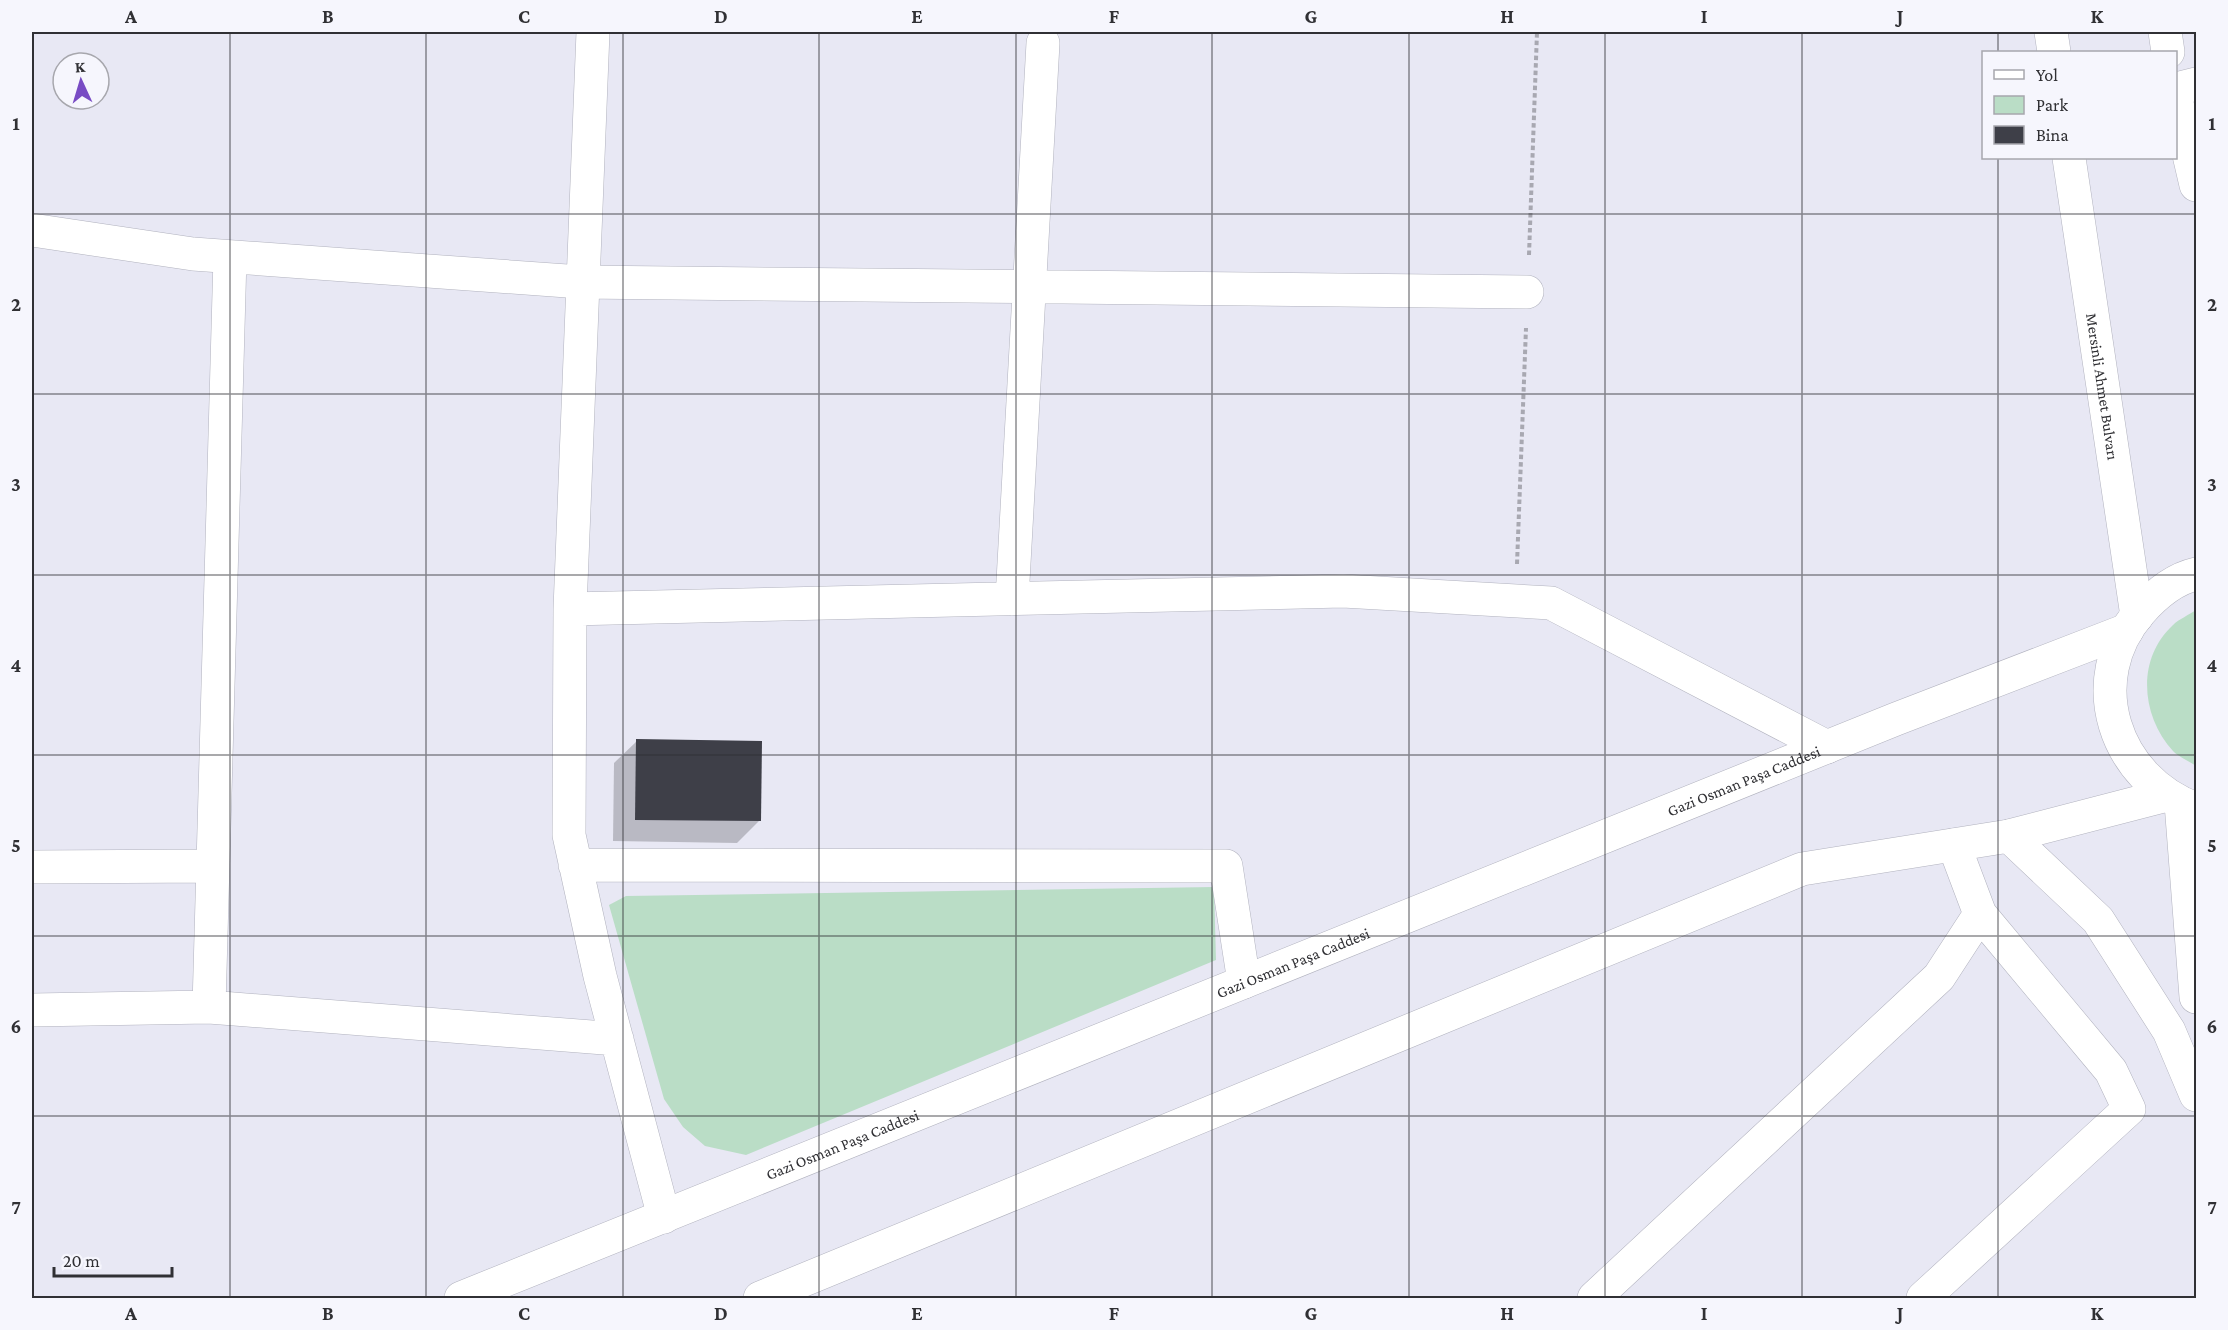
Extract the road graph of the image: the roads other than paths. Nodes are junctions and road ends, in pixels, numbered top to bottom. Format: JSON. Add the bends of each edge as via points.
{"nodes":[{"id":1,"x":593,"y":32,"type":"edge"},
{"id":2,"x":2050,"y":32,"type":"edge"},
{"id":3,"x":2165,"y":32,"type":"edge"},
{"id":4,"x":1043,"y":43,"type":"dead end"},
{"id":5,"x":2054,"y":51,"type":"edge"},
{"id":6,"x":2168,"y":51,"type":"edge"},
{"id":7,"x":2196,"y":84,"type":"edge"},
{"id":8,"x":2177,"y":88,"type":"edge"},
{"id":9,"x":2177,"y":107,"type":"edge"},
{"id":10,"x":2069,"y":159,"type":"edge"},
{"id":11,"x":2196,"y":185,"type":"edge"},
{"id":12,"x":32,"y":230,"type":"edge"},
{"id":13,"x":230,"y":257,"type":"junction"},
{"id":14,"x":581,"y":282,"type":"junction"},
{"id":15,"x":1029,"y":286,"type":"junction"},
{"id":16,"x":1527,"y":292,"type":"dead end"},
{"id":17,"x":2196,"y":574,"type":"edge"},
{"id":18,"x":1012,"y":599,"type":"junction"},
{"id":19,"x":570,"y":609,"type":"junction"},
{"id":20,"x":2132,"y":623,"type":"junction"},
{"id":21,"x":1827,"y":747,"type":"junction"},
{"id":22,"x":2182,"y":802,"type":"edge"},
{"id":23,"x":2009,"y":836,"type":"junction"},
{"id":24,"x":1954,"y":845,"type":"junction"},
{"id":25,"x":575,"y":865,"type":"junction"},
{"id":26,"x":213,"y":866,"type":"junction"},
{"id":27,"x":32,"y":867,"type":"edge"},
{"id":28,"x":1980,"y":914,"type":"junction"},
{"id":29,"x":1245,"y":982,"type":"junction"},
{"id":30,"x":2196,"y":997,"type":"edge"},
{"id":31,"x":209,"y":1007,"type":"junction"},
{"id":32,"x":32,"y":1010,"type":"edge"},
{"id":33,"x":617,"y":1040,"type":"junction"},
{"id":34,"x":2196,"y":1095,"type":"edge"},
{"id":35,"x":663,"y":1217,"type":"junction"},
{"id":36,"x":461,"y":1299,"type":"edge"},
{"id":37,"x":759,"y":1299,"type":"edge"},
{"id":38,"x":1594,"y":1299,"type":"edge"},
{"id":39,"x":1923,"y":1299,"type":"edge"}],
"edges":[{"from":1,"to":14,"type":"street"},
{"from":2,"to":5,"type":"street"},
{"from":3,"to":6,"type":"street"},
{"from":4,"to":15,"type":"street"},
{"from":7,"to":8,"type":"street"},
{"from":9,"to":11,"type":"street"},
{"from":10,"to":20,"type":"street","name":"Mersinli Ahmet Bulvarı"},
{"from":12,"to":13,"type":"street"},
{"from":13,"to":14,"type":"street"},
{"from":13,"to":26,"type":"street"},
{"from":14,"to":15,"type":"street"},
{"from":14,"to":19,"type":"street"},
{"from":15,"to":16,"type":"street"},
{"from":15,"to":18,"type":"street"},
{"from":17,"to":20,"type":"street","via":[[2154,596]]},
{"from":18,"to":19,"type":"street"},
{"from":18,"to":21,"type":"street","via":[[1343,591],[1551,603]]},
{"from":19,"to":25,"type":"street","via":[[569,835]]},
{"from":20,"to":21,"type":"street","name":"Gazi Osman Paşa Caddesi"},
{"from":20,"to":22,"type":"street","via":[[2112,662],[2110,703],[2120,743],[2143,777]]},
{"from":21,"to":29,"type":"street","name":"Gazi Osman Paşa Caddesi"},
{"from":22,"to":23,"type":"street"},
{"from":22,"to":30,"type":"street"},
{"from":23,"to":24,"type":"street"},
{"from":23,"to":34,"type":"street","via":[[2098,920],[2169,1031]]},
{"from":24,"to":28,"type":"street"},
{"from":24,"to":37,"type":"street","via":[[1802,869]]},
{"from":25,"to":29,"type":"street","via":[[1226,866]]},
{"from":25,"to":33,"type":"street"},
{"from":26,"to":27,"type":"street"},
{"from":26,"to":31,"type":"street"},
{"from":28,"to":38,"type":"street","via":[[1939,976]]},
{"from":28,"to":39,"type":"street","via":[[2111,1071],[2129,1109]]},
{"from":29,"to":35,"type":"street","name":"Gazi Osman Paşa Caddesi"},
{"from":31,"to":32,"type":"street"},
{"from":31,"to":33,"type":"street"},
{"from":33,"to":35,"type":"street"},
{"from":35,"to":36,"type":"street","name":"Gazi Osman Paşa Caddesi"}]}
